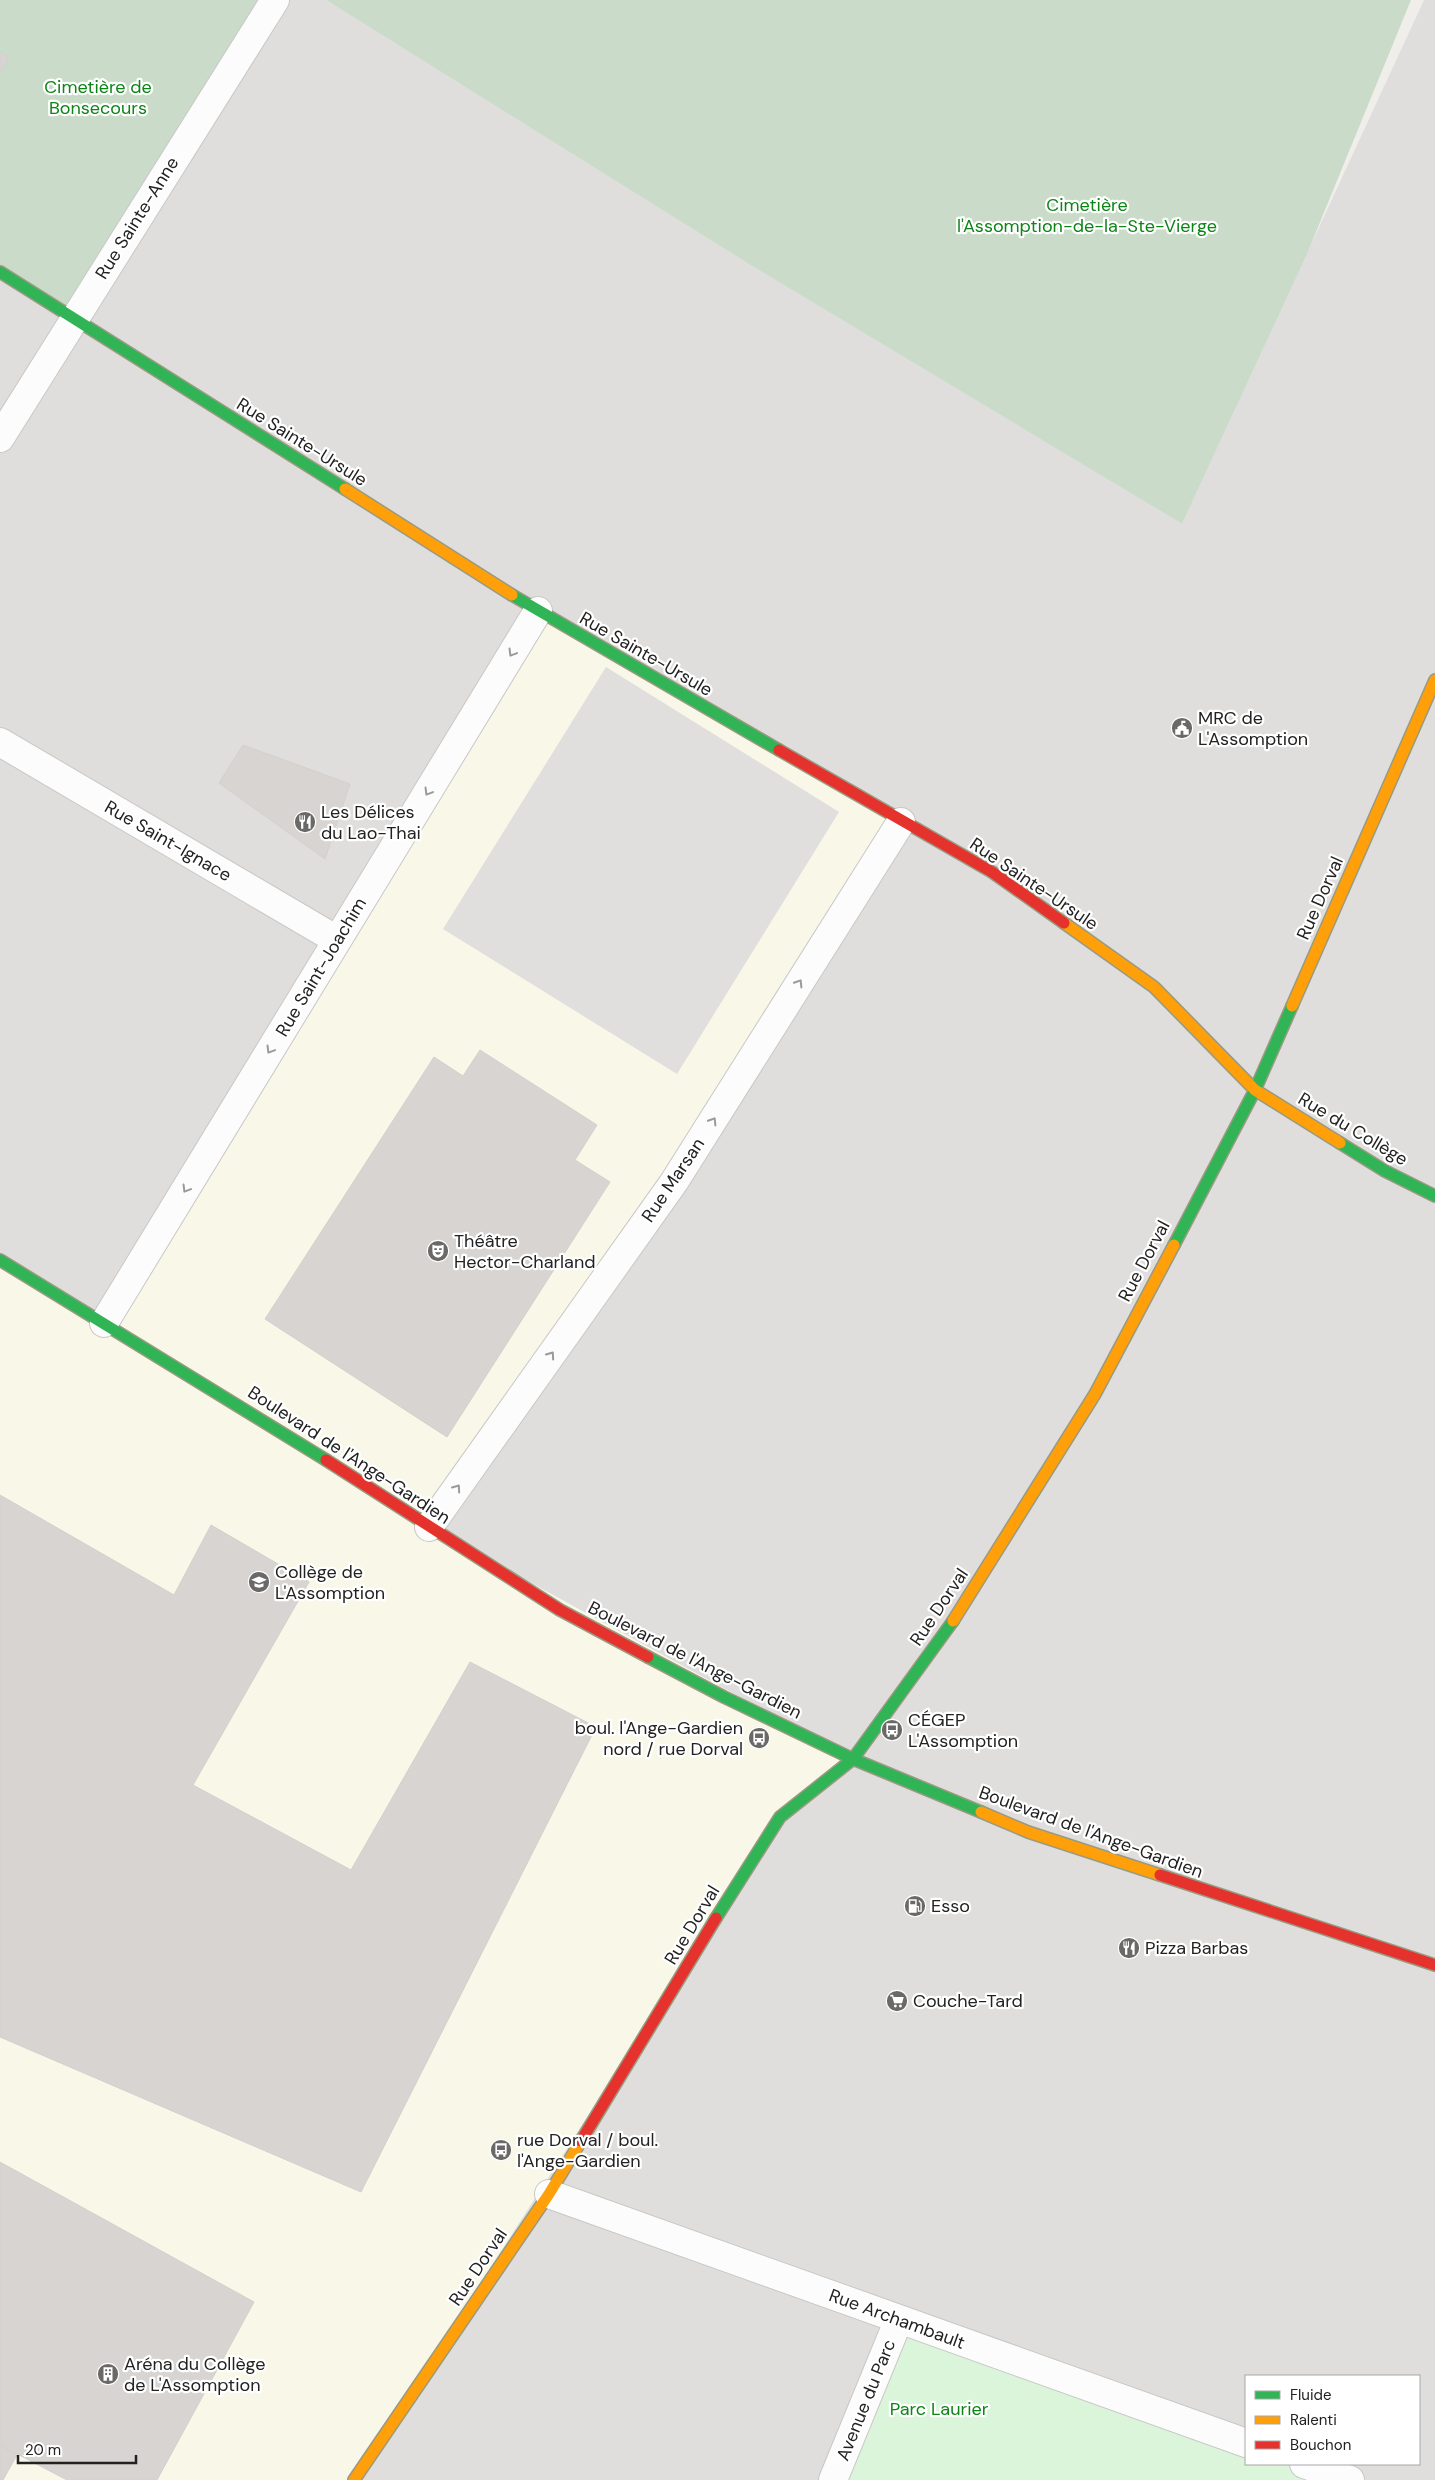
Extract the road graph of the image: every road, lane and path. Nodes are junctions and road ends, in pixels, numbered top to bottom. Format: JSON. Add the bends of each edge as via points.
{"nodes":[{"id":1,"x":275,"y":0,"type":"edge"},
{"id":2,"x":0,"y":272,"type":"edge"},
{"id":3,"x":73,"y":319,"type":"junction"},
{"id":4,"x":0,"y":438,"type":"edge"},
{"id":5,"x":538,"y":612,"type":"junction"},
{"id":6,"x":1435,"y":680,"type":"edge"},
{"id":7,"x":0,"y":742,"type":"edge"},
{"id":8,"x":901,"y":822,"type":"junction"},
{"id":9,"x":337,"y":940,"type":"junction"},
{"id":10,"x":1255,"y":1090,"type":"junction"},
{"id":11,"x":1435,"y":1196,"type":"edge"},
{"id":12,"x":0,"y":1260,"type":"edge"},
{"id":13,"x":104,"y":1323,"type":"junction"},
{"id":14,"x":428,"y":1528,"type":"junction"},
{"id":15,"x":853,"y":1759,"type":"junction"},
{"id":16,"x":1435,"y":1965,"type":"edge"},
{"id":17,"x":549,"y":2194,"type":"junction"},
{"id":18,"x":899,"y":2319,"type":"junction"},
{"id":19,"x":1245,"y":2443,"type":"edge"},
{"id":20,"x":1307,"y":2465,"type":"edge"},
{"id":21,"x":354,"y":2480,"type":"edge"},
{"id":22,"x":833,"y":2480,"type":"edge"},
{"id":23,"x":1350,"y":2480,"type":"edge"}],
"edges":[{"from":1,"to":3,"type":"street","name":"Rue Sainte-Anne"},
{"from":2,"to":3,"type":"street","name":"Rue Sainte-Ursule"},
{"from":3,"to":4,"type":"street","name":"Rue Sainte-Anne"},
{"from":3,"to":5,"type":"street","name":"Rue Sainte-Ursule"},
{"from":5,"to":8,"type":"street","name":"Rue Sainte-Ursule"},
{"from":5,"to":9,"type":"street","name":"Rue Saint-Joachim","one_way":true},
{"from":6,"to":10,"type":"street","name":"Rue Dorval"},
{"from":7,"to":9,"type":"street","name":"Rue Saint-Ignace"},
{"from":8,"to":10,"type":"street","name":"Rue Sainte-Ursule","via":[[992,872],[1154,987]]},
{"from":14,"to":8,"type":"street","name":"Rue Marsan","one_way":true,"via":[[674,1182]]},
{"from":9,"to":13,"type":"street","name":"Rue Saint-Joachim","one_way":true},
{"from":10,"to":11,"type":"street","name":"Rue du Collège","via":[[1385,1170]]},
{"from":10,"to":15,"type":"street","name":"Rue Dorval","via":[[1094,1394],[960,1611]]},
{"from":12,"to":13,"type":"street","name":"Boulevard de l'Ange-Gardien"},
{"from":13,"to":14,"type":"street","name":"Boulevard de l'Ange-Gardien","via":[[268,1423]]},
{"from":14,"to":15,"type":"street","name":"Boulevard de l'Ange-Gardien","via":[[606,1636]]},
{"from":15,"to":16,"type":"street","name":"Boulevard de l'Ange-Gardien","via":[[1028,1832]]},
{"from":15,"to":17,"type":"street","name":"Rue Dorval","via":[[780,1817]]},
{"from":17,"to":18,"type":"street","name":"Rue Archambault"},
{"from":17,"to":21,"type":"street","name":"Rue Dorval"},
{"from":18,"to":19,"type":"street","name":"Rue Archambault"},
{"from":18,"to":22,"type":"street","name":"Avenue du Parc"},
{"from":20,"to":23,"type":"street"}]}
